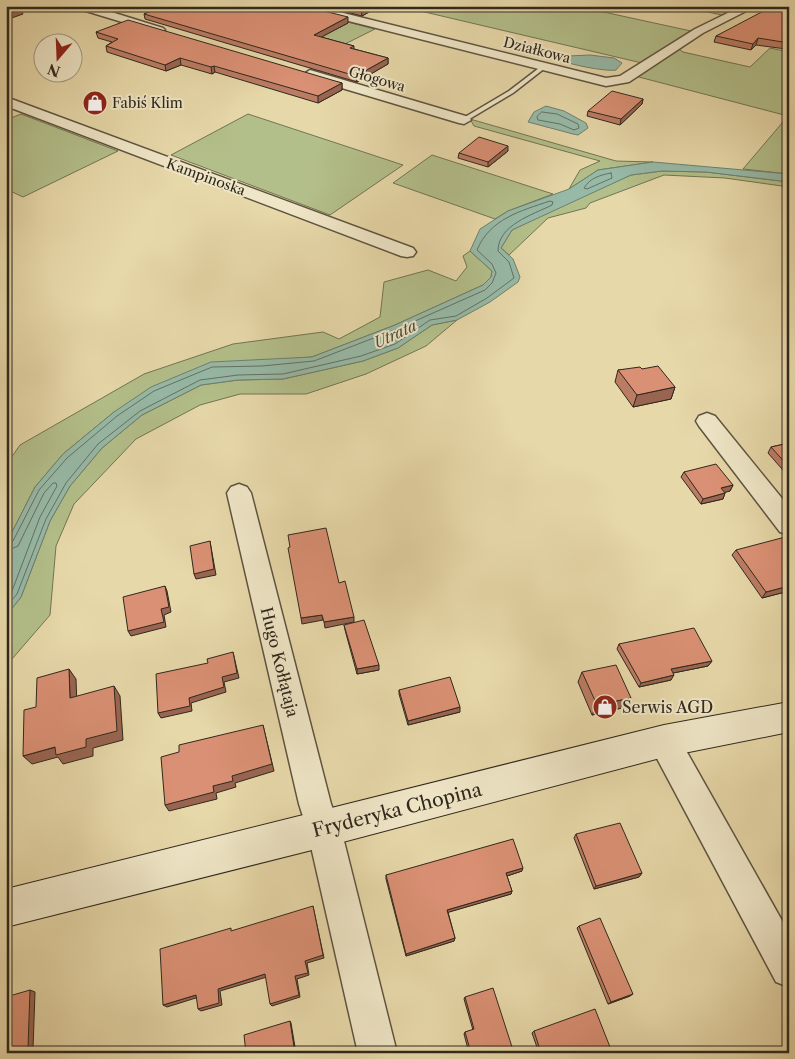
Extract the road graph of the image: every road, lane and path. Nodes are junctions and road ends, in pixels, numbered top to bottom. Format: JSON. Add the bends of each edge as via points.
{"nodes":[{"id":1,"x":80,"y":6,"type":"edge"},
{"id":2,"x":301,"y":6,"type":"edge"},
{"id":3,"x":750,"y":6,"type":"edge"},
{"id":4,"x":174,"y":34,"type":"edge"},
{"id":5,"x":543,"y":67,"type":"junction"},
{"id":6,"x":296,"y":70,"type":"edge"},
{"id":7,"x":6,"y":101,"type":"edge"},
{"id":8,"x":464,"y":120,"type":"joint"},
{"id":9,"x":407,"y":252,"type":"dead end"},
{"id":10,"x":707,"y":421,"type":"dead end"},
{"id":11,"x":239,"y":493,"type":"dead end"},
{"id":12,"x":789,"y":525,"type":"edge"},
{"id":13,"x":789,"y":716,"type":"edge"},
{"id":14,"x":664,"y":741,"type":"junction"},
{"id":15,"x":324,"y":829,"type":"junction"},
{"id":16,"x":6,"y":908,"type":"edge"},
{"id":17,"x":789,"y":969,"type":"edge"},
{"id":18,"x":378,"y":1053,"type":"edge"}],
"edges":[{"from":1,"to":4,"type":"street"},
{"from":2,"to":5,"type":"street","name":"Działkowa"},
{"from":3,"to":5,"type":"street","name":"Działkowa","via":[[699,31],[624,79],[600,81]]},
{"from":5,"to":8,"type":"lane","via":[[511,92]]},
{"from":6,"to":8,"type":"street","name":"Głogowa"},
{"from":7,"to":9,"type":"street","name":"Kampinoska"},
{"from":10,"to":12,"type":"street"},
{"from":11,"to":15,"type":"street","name":"Hugo Kołłątaja","via":[[315,804]]},
{"from":13,"to":14,"type":"main road","name":"Fryderyka Chopina"},
{"from":14,"to":15,"type":"main road","name":"Fryderyka Chopina"},
{"from":14,"to":17,"type":"street"},
{"from":15,"to":16,"type":"main road","name":"Fryderyka Chopina"},
{"from":15,"to":18,"type":"street","name":"Hugo Kołłątaja"}]}
